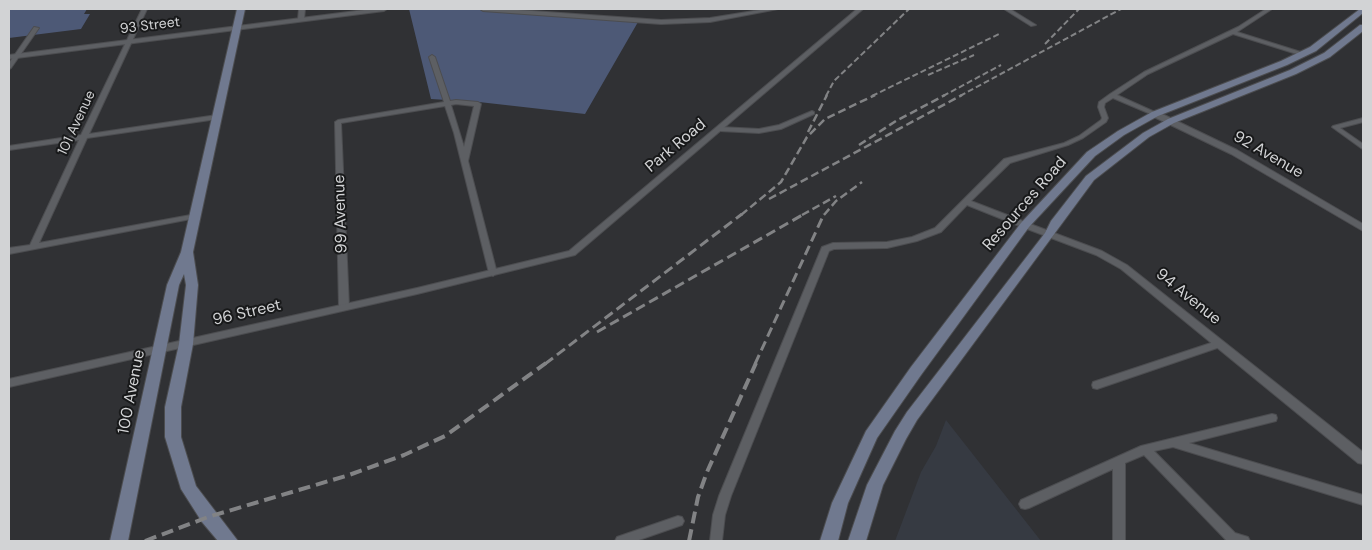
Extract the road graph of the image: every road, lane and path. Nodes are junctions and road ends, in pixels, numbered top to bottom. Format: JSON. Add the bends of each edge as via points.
{"nodes":[{"id":1,"x":144,"y":9,"type":"edge"},
{"id":2,"x":241,"y":9,"type":"edge"},
{"id":3,"x":302,"y":9,"type":"edge"},
{"id":4,"x":384,"y":9,"type":"edge"},
{"id":5,"x":482,"y":9,"type":"edge"},
{"id":6,"x":568,"y":9,"type":"edge"},
{"id":7,"x":774,"y":9,"type":"edge"},
{"id":8,"x":860,"y":9,"type":"edge"},
{"id":9,"x":1007,"y":9,"type":"edge"},
{"id":10,"x":1269,"y":9,"type":"edge"},
{"id":11,"x":1363,"y":10,"type":"edge"},
{"id":12,"x":562,"y":15,"type":"junction"},
{"id":13,"x":301,"y":19,"type":"junction"},
{"id":14,"x":1032,"y":25,"type":"dead end"},
{"id":15,"x":237,"y":27,"type":"junction"},
{"id":16,"x":1363,"y":27,"type":"edge"},
{"id":17,"x":36,"y":28,"type":"dead end"},
{"id":18,"x":1232,"y":32,"type":"junction"},
{"id":19,"x":129,"y":41,"type":"junction"},
{"id":20,"x":1302,"y":54,"type":"junction"},
{"id":21,"x":17,"y":56,"type":"junction"},
{"id":22,"x":9,"y":57,"type":"edge"},
{"id":23,"x":432,"y":57,"type":"dead end"},
{"id":24,"x":9,"y":68,"type":"edge"},
{"id":25,"x":1112,"y":95,"type":"junction"},
{"id":26,"x":448,"y":104,"type":"junction"},
{"id":27,"x":812,"y":113,"type":"dead end"},
{"id":28,"x":1155,"y":114,"type":"junction"},
{"id":29,"x":217,"y":117,"type":"junction"},
{"id":30,"x":1363,"y":120,"type":"edge"},
{"id":31,"x":1172,"y":121,"type":"junction"},
{"id":32,"x":720,"y":129,"type":"junction"},
{"id":33,"x":85,"y":136,"type":"junction"},
{"id":34,"x":9,"y":148,"type":"edge"},
{"id":35,"x":1363,"y":148,"type":"edge"},
{"id":36,"x":464,"y":161,"type":"junction"},
{"id":37,"x":967,"y":202,"type":"junction"},
{"id":38,"x":196,"y":216,"type":"junction"},
{"id":39,"x":1025,"y":225,"type":"junction"},
{"id":40,"x":1363,"y":228,"type":"edge"},
{"id":41,"x":1050,"y":234,"type":"junction"},
{"id":42,"x":32,"y":246,"type":"junction"},
{"id":43,"x":9,"y":251,"type":"edge"},
{"id":44,"x":187,"y":252,"type":"junction"},
{"id":45,"x":493,"y":273,"type":"junction"},
{"id":46,"x":344,"y":307,"type":"junction"},
{"id":47,"x":186,"y":344,"type":"junction"},
{"id":48,"x":1220,"y":344,"type":"junction"},
{"id":49,"x":158,"y":350,"type":"junction"},
{"id":50,"x":9,"y":383,"type":"edge"},
{"id":51,"x":1097,"y":386,"type":"dead end"},
{"id":52,"x":1272,"y":418,"type":"dead end"},
{"id":53,"x":1175,"y":443,"type":"junction"},
{"id":54,"x":1145,"y":449,"type":"junction"},
{"id":55,"x":1363,"y":459,"type":"edge"},
{"id":56,"x":1119,"y":462,"type":"junction"},
{"id":57,"x":1363,"y":500,"type":"edge"},
{"id":58,"x":1024,"y":504,"type":"dead end"},
{"id":59,"x":678,"y":522,"type":"dead end"},
{"id":60,"x":1231,"y":539,"type":"edge"},
{"id":61,"x":119,"y":541,"type":"edge"},
{"id":62,"x":229,"y":541,"type":"edge"},
{"id":63,"x":621,"y":541,"type":"edge"},
{"id":64,"x":716,"y":541,"type":"edge"},
{"id":65,"x":829,"y":541,"type":"edge"},
{"id":66,"x":857,"y":541,"type":"edge"},
{"id":67,"x":1118,"y":541,"type":"edge"},
{"id":68,"x":1244,"y":541,"type":"edge"}],
"edges":[{"from":1,"to":19,"type":"street","name":"101 Avenue"},
{"from":2,"to":15,"type":"main road","name":"100 Avenue"},
{"from":3,"to":13,"type":"street"},
{"from":4,"to":13,"type":"street","name":"93 Street"},
{"from":5,"to":12,"type":"street"},
{"from":6,"to":12,"type":"street"},
{"from":7,"to":12,"type":"street","via":[[691,22]]},
{"from":8,"to":32,"type":"street","name":"Park Road"},
{"from":9,"to":14,"type":"street"},
{"from":10,"to":18,"type":"street"},
{"from":11,"to":20,"type":"main road","name":"Resources Road","via":[[1340,30]]},
{"from":13,"to":15,"type":"street","name":"93 Street"},
{"from":15,"to":19,"type":"street","name":"93 Street"},
{"from":15,"to":29,"type":"main road","name":"100 Avenue"},
{"from":16,"to":31,"type":"main road","name":"Resources Road","via":[[1318,60]]},
{"from":17,"to":21,"type":"street"},
{"from":18,"to":20,"type":"street"},
{"from":18,"to":25,"type":"street","via":[[1156,67]]},
{"from":19,"to":21,"type":"street","name":"93 Street"},
{"from":19,"to":33,"type":"street","name":"101 Avenue"},
{"from":20,"to":28,"type":"main road","name":"Resources Road"},
{"from":21,"to":22,"type":"street","name":"93 Street"},
{"from":21,"to":24,"type":"street"},
{"from":23,"to":26,"type":"street"},
{"from":25,"to":28,"type":"street"},
{"from":25,"to":37,"type":"street","via":[[1100,105],[1105,118],[1102,123],[1066,144],[1007,161]]},
{"from":26,"to":36,"type":"street"},
{"from":26,"to":36,"type":"street","via":[[478,104]]},
{"from":26,"to":46,"type":"street","name":"99 Avenue","via":[[338,122]]},
{"from":27,"to":32,"type":"street","via":[[781,127],[759,131]]},
{"from":28,"to":31,"type":"street","name":"92 Avenue"},
{"from":28,"to":39,"type":"main road","name":"Resources Road","via":[[1091,154]]},
{"from":29,"to":33,"type":"street"},
{"from":29,"to":38,"type":"main road","name":"100 Avenue"},
{"from":30,"to":35,"type":"street","via":[[1334,127]]},
{"from":31,"to":40,"type":"street","name":"92 Avenue","via":[[1234,152]]},
{"from":31,"to":41,"type":"main road","name":"Resources Road","via":[[1131,146],[1090,178]]},
{"from":32,"to":45,"type":"street","name":"Park Road","via":[[572,253]]},
{"from":33,"to":34,"type":"street"},
{"from":33,"to":42,"type":"street","name":"101 Avenue"},
{"from":36,"to":45,"type":"street"},
{"from":37,"to":39,"type":"street","name":"94 Avenue"},
{"from":37,"to":64,"type":"street","via":[[943,227],[927,235],[887,245],[825,249],[725,496]]},
{"from":38,"to":42,"type":"street"},
{"from":38,"to":44,"type":"main road","name":"100 Avenue"},
{"from":39,"to":41,"type":"street","name":"94 Avenue"},
{"from":39,"to":65,"type":"main road","name":"Resources Road","via":[[871,435],[840,503]]},
{"from":41,"to":48,"type":"street","name":"94 Avenue","via":[[1099,253],[1124,267]]},
{"from":41,"to":66,"type":"main road","name":"Resources Road","via":[[900,435],[875,485]]},
{"from":42,"to":43,"type":"street"},
{"from":44,"to":47,"type":"main road","name":"100 Avenue","via":[[192,285]]},
{"from":44,"to":49,"type":"main road","name":"100 Avenue","via":[[173,285]]},
{"from":45,"to":46,"type":"street","name":"96 Street"},
{"from":46,"to":47,"type":"street","name":"96 Street"},
{"from":47,"to":49,"type":"street","name":"96 Street"},
{"from":47,"to":62,"type":"main road","via":[[173,407],[173,437],[189,489],[208,518]]},
{"from":48,"to":51,"type":"street"},
{"from":48,"to":55,"type":"street","name":"94 Avenue"},
{"from":49,"to":50,"type":"street","name":"96 Street"},
{"from":49,"to":61,"type":"main road","name":"100 Avenue"},
{"from":52,"to":53,"type":"street"},
{"from":53,"to":54,"type":"street"},
{"from":53,"to":57,"type":"street"},
{"from":54,"to":56,"type":"street"},
{"from":54,"to":60,"type":"street"},
{"from":56,"to":58,"type":"street"},
{"from":56,"to":67,"type":"street"},
{"from":59,"to":63,"type":"street"},
{"from":60,"to":68,"type":"street"}]}
